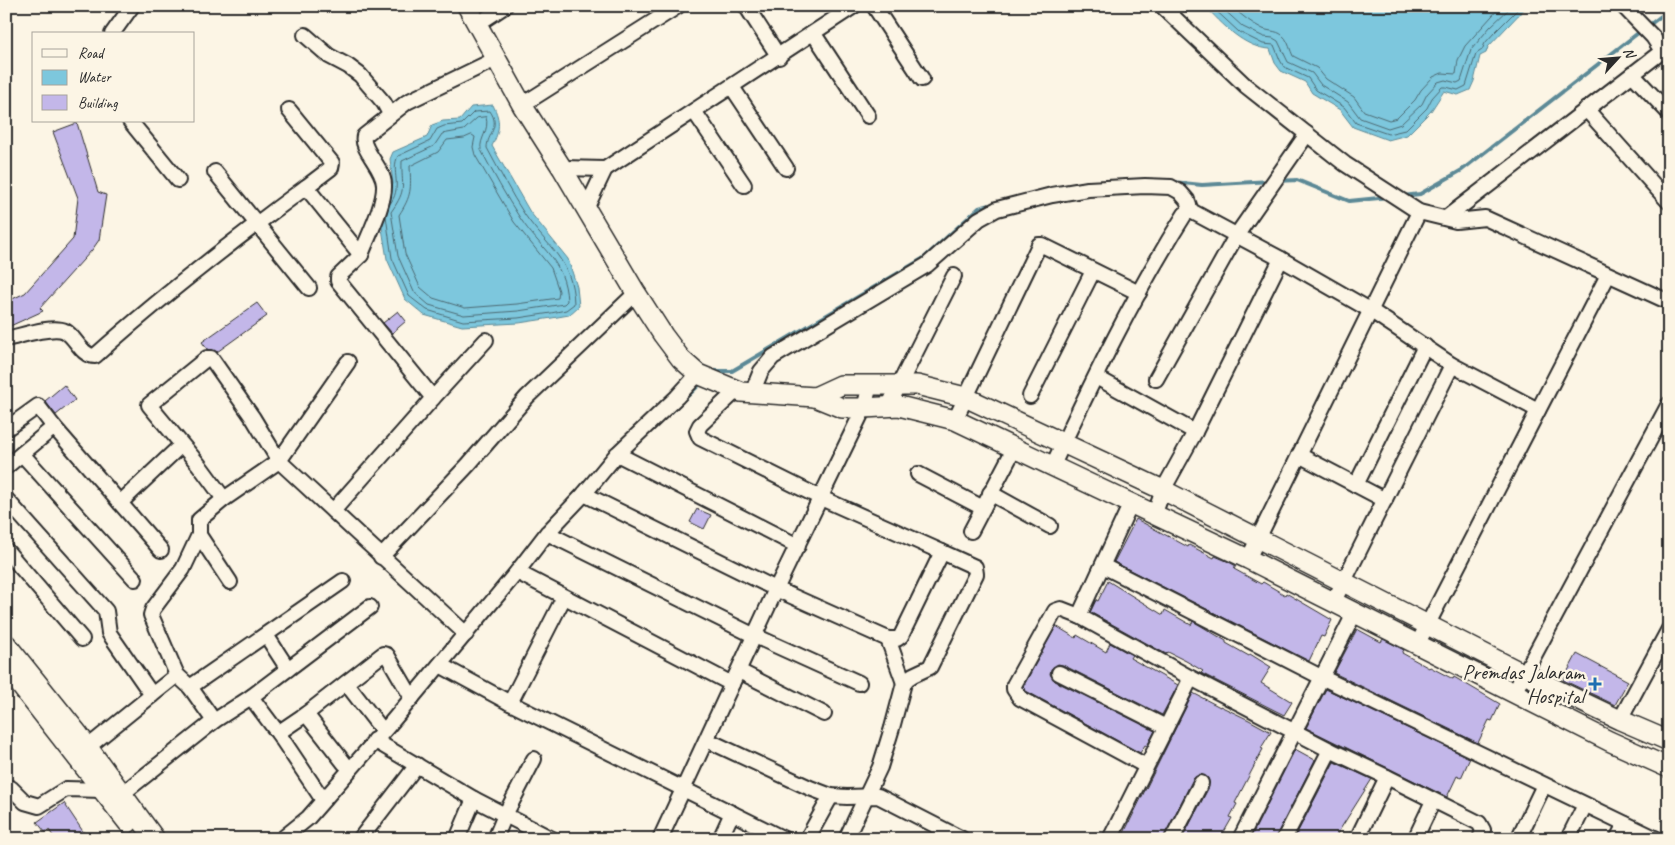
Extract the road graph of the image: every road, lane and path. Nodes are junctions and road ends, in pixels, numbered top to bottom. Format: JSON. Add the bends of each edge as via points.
{"nodes":[{"id":1,"x":132,"y":6,"type":"edge"},
{"id":2,"x":505,"y":6,"type":"edge"},
{"id":3,"x":678,"y":6,"type":"edge"},
{"id":4,"x":746,"y":6,"type":"edge"},
{"id":5,"x":854,"y":6,"type":"edge"},
{"id":6,"x":874,"y":6,"type":"edge"},
{"id":7,"x":1162,"y":6,"type":"edge"},
{"id":8,"x":1623,"y":6,"type":"edge"},
{"id":9,"x":468,"y":12,"type":"edge"},
{"id":10,"x":113,"y":32,"type":"edge"},
{"id":11,"x":814,"y":34,"type":"junction"},
{"id":12,"x":305,"y":35,"type":"dead end"},
{"id":13,"x":1665,"y":48,"type":"edge"},
{"id":14,"x":779,"y":57,"type":"junction"},
{"id":15,"x":496,"y":60,"type":"junction"},
{"id":16,"x":1632,"y":74,"type":"junction"},
{"id":17,"x":922,"y":80,"type":"dead end"},
{"id":18,"x":732,"y":88,"type":"junction"},
{"id":19,"x":522,"y":105,"type":"junction"},
{"id":20,"x":289,"y":110,"type":"dead end"},
{"id":21,"x":1586,"y":110,"type":"junction"},
{"id":22,"x":694,"y":111,"type":"junction"},
{"id":23,"x":1669,"y":113,"type":"edge"},
{"id":24,"x":390,"y":114,"type":"junction"},
{"id":25,"x":868,"y":116,"type":"dead end"},
{"id":26,"x":131,"y":122,"type":"edge"},
{"id":27,"x":1307,"y":134,"type":"junction"},
{"id":28,"x":562,"y":168,"type":"junction"},
{"id":29,"x":786,"y":168,"type":"dead end"},
{"id":30,"x":605,"y":169,"type":"junction"},
{"id":31,"x":215,"y":172,"type":"dead end"},
{"id":32,"x":178,"y":180,"type":"dead end"},
{"id":33,"x":744,"y":185,"type":"dead end"},
{"id":34,"x":306,"y":187,"type":"junction"},
{"id":35,"x":1669,"y":202,"type":"edge"},
{"id":36,"x":586,"y":209,"type":"junction"},
{"id":37,"x":1190,"y":211,"type":"junction"},
{"id":38,"x":1419,"y":212,"type":"junction"},
{"id":39,"x":1446,"y":218,"type":"junction"},
{"id":40,"x":256,"y":223,"type":"junction"},
{"id":41,"x":1236,"y":236,"type":"junction"},
{"id":42,"x":361,"y":255,"type":"junction"},
{"id":43,"x":1280,"y":259,"type":"junction"},
{"id":44,"x":1093,"y":271,"type":"junction"},
{"id":45,"x":1608,"y":275,"type":"junction"},
{"id":46,"x":954,"y":276,"type":"dead end"},
{"id":47,"x":308,"y":288,"type":"dead end"},
{"id":48,"x":636,"y":293,"type":"junction"},
{"id":49,"x":1139,"y":293,"type":"junction"},
{"id":50,"x":1669,"y":302,"type":"edge"},
{"id":51,"x":1370,"y":310,"type":"junction"},
{"id":52,"x":6,"y":339,"type":"edge"},
{"id":53,"x":486,"y":340,"type":"dead end"},
{"id":54,"x":1425,"y":346,"type":"junction"},
{"id":55,"x":348,"y":362,"type":"dead end"},
{"id":56,"x":1452,"y":364,"type":"junction"},
{"id":57,"x":701,"y":375,"type":"junction"},
{"id":58,"x":1096,"y":377,"type":"junction"},
{"id":59,"x":1156,"y":379,"type":"dead end"},
{"id":60,"x":870,"y":385,"type":"junction"},
{"id":61,"x":899,"y":385,"type":"junction"},
{"id":62,"x":740,"y":391,"type":"junction"},
{"id":63,"x":1030,"y":396,"type":"dead end"},
{"id":64,"x":815,"y":397,"type":"junction"},
{"id":65,"x":965,"y":397,"type":"junction"},
{"id":66,"x":434,"y":398,"type":"junction"},
{"id":67,"x":1669,"y":404,"type":"edge"},
{"id":68,"x":888,"y":407,"type":"junction"},
{"id":69,"x":864,"y":408,"type":"junction"},
{"id":70,"x":1538,"y":410,"type":"junction"},
{"id":71,"x":955,"y":420,"type":"junction"},
{"id":72,"x":54,"y":427,"type":"junction"},
{"id":73,"x":6,"y":429,"type":"edge"},
{"id":74,"x":1195,"y":432,"type":"junction"},
{"id":75,"x":1064,"y":442,"type":"junction"},
{"id":76,"x":1014,"y":447,"type":"junction"},
{"id":77,"x":176,"y":450,"type":"dead end"},
{"id":78,"x":22,"y":454,"type":"junction"},
{"id":79,"x":617,"y":454,"type":"junction"},
{"id":80,"x":1299,"y":455,"type":"junction"},
{"id":81,"x":279,"y":461,"type":"junction"},
{"id":82,"x":1053,"y":466,"type":"junction"},
{"id":83,"x":6,"y":467,"type":"edge"},
{"id":84,"x":918,"y":474,"type":"dead end"},
{"id":85,"x":1356,"y":485,"type":"junction"},
{"id":86,"x":1163,"y":490,"type":"junction"},
{"id":87,"x":990,"y":493,"type":"junction"},
{"id":88,"x":584,"y":494,"type":"junction"},
{"id":89,"x":822,"y":498,"type":"junction"},
{"id":90,"x":224,"y":499,"type":"junction"},
{"id":91,"x":6,"y":500,"type":"edge"},
{"id":92,"x":1385,"y":500,"type":"junction"},
{"id":93,"x":120,"y":503,"type":"junction"},
{"id":94,"x":1131,"y":503,"type":"junction"},
{"id":95,"x":983,"y":508,"type":"junction"},
{"id":96,"x":333,"y":511,"type":"junction"},
{"id":97,"x":1155,"y":513,"type":"junction"},
{"id":98,"x":1050,"y":526,"type":"dead end"},
{"id":99,"x":971,"y":531,"type":"dead end"},
{"id":100,"x":547,"y":533,"type":"junction"},
{"id":101,"x":199,"y":535,"type":"junction"},
{"id":102,"x":1259,"y":537,"type":"junction"},
{"id":103,"x":798,"y":546,"type":"junction"},
{"id":104,"x":6,"y":550,"type":"edge"},
{"id":105,"x":161,"y":550,"type":"dead end"},
{"id":106,"x":942,"y":552,"type":"junction"},
{"id":107,"x":381,"y":557,"type":"junction"},
{"id":108,"x":1248,"y":559,"type":"junction"},
{"id":109,"x":1103,"y":566,"type":"junction"},
{"id":110,"x":517,"y":572,"type":"junction"},
{"id":111,"x":135,"y":579,"type":"dead end"},
{"id":112,"x":343,"y":581,"type":"dead end"},
{"id":113,"x":230,"y":582,"type":"dead end"},
{"id":114,"x":1344,"y":582,"type":"junction"},
{"id":115,"x":776,"y":589,"type":"junction"},
{"id":116,"x":564,"y":597,"type":"junction"},
{"id":117,"x":1333,"y":603,"type":"junction"},
{"id":118,"x":370,"y":607,"type":"dead end"},
{"id":119,"x":1355,"y":612,"type":"junction"},
{"id":120,"x":1079,"y":616,"type":"junction"},
{"id":121,"x":1428,"y":624,"type":"junction"},
{"id":122,"x":1669,"y":629,"type":"edge"},
{"id":123,"x":266,"y":634,"type":"junction"},
{"id":124,"x":466,"y":634,"type":"junction"},
{"id":125,"x":755,"y":636,"type":"junction"},
{"id":126,"x":82,"y":639,"type":"dead end"},
{"id":127,"x":888,"y":639,"type":"junction"},
{"id":128,"x":6,"y":644,"type":"edge"},
{"id":129,"x":1417,"y":644,"type":"junction"},
{"id":130,"x":440,"y":665,"type":"junction"},
{"id":131,"x":6,"y":668,"type":"edge"},
{"id":132,"x":288,"y":669,"type":"junction"},
{"id":133,"x":739,"y":671,"type":"junction"},
{"id":134,"x":1059,"y":673,"type":"dead end"},
{"id":135,"x":1524,"y":674,"type":"junction"},
{"id":136,"x":177,"y":675,"type":"junction"},
{"id":137,"x":1321,"y":677,"type":"junction"},
{"id":138,"x":1191,"y":678,"type":"junction"},
{"id":139,"x":346,"y":683,"type":"junction"},
{"id":140,"x":859,"y":683,"type":"dead end"},
{"id":141,"x":904,"y":683,"type":"junction"},
{"id":142,"x":732,"y":684,"type":"junction"},
{"id":143,"x":190,"y":687,"type":"junction"},
{"id":144,"x":1514,"y":693,"type":"junction"},
{"id":145,"x":152,"y":695,"type":"junction"},
{"id":146,"x":251,"y":698,"type":"junction"},
{"id":147,"x":412,"y":698,"type":"junction"},
{"id":148,"x":510,"y":703,"type":"junction"},
{"id":149,"x":49,"y":709,"type":"junction"},
{"id":150,"x":306,"y":714,"type":"junction"},
{"id":151,"x":824,"y":714,"type":"dead end"},
{"id":152,"x":1620,"y":720,"type":"junction"},
{"id":153,"x":214,"y":721,"type":"junction"},
{"id":154,"x":1166,"y":727,"type":"junction"},
{"id":155,"x":1295,"y":730,"type":"junction"},
{"id":156,"x":278,"y":733,"type":"junction"},
{"id":157,"x":377,"y":733,"type":"junction"},
{"id":158,"x":707,"y":740,"type":"junction"},
{"id":159,"x":1669,"y":742,"type":"edge"},
{"id":160,"x":88,"y":747,"type":"junction"},
{"id":161,"x":1330,"y":750,"type":"junction"},
{"id":162,"x":534,"y":759,"type":"dead end"},
{"id":163,"x":345,"y":764,"type":"dead end"},
{"id":164,"x":416,"y":765,"type":"junction"},
{"id":165,"x":1146,"y":766,"type":"junction"},
{"id":166,"x":1669,"y":768,"type":"edge"},
{"id":167,"x":1387,"y":777,"type":"junction"},
{"id":168,"x":1201,"y":783,"type":"dead end"},
{"id":169,"x":1544,"y":786,"type":"junction"},
{"id":170,"x":11,"y":788,"type":"dead end"},
{"id":171,"x":102,"y":790,"type":"junction"},
{"id":172,"x":684,"y":790,"type":"junction"},
{"id":173,"x":122,"y":794,"type":"junction"},
{"id":174,"x":831,"y":796,"type":"junction"},
{"id":175,"x":867,"y":796,"type":"junction"},
{"id":176,"x":474,"y":799,"type":"junction"},
{"id":177,"x":323,"y":800,"type":"junction"},
{"id":178,"x":1433,"y":801,"type":"junction"},
{"id":179,"x":1585,"y":805,"type":"junction"},
{"id":180,"x":732,"y":813,"type":"junction"},
{"id":181,"x":505,"y":815,"type":"junction"},
{"id":182,"x":1625,"y":824,"type":"junction"},
{"id":183,"x":138,"y":839,"type":"edge"},
{"id":184,"x":154,"y":839,"type":"edge"},
{"id":185,"x":282,"y":839,"type":"edge"},
{"id":186,"x":360,"y":839,"type":"edge"},
{"id":187,"x":457,"y":839,"type":"edge"},
{"id":188,"x":495,"y":839,"type":"edge"},
{"id":189,"x":552,"y":839,"type":"edge"},
{"id":190,"x":660,"y":839,"type":"edge"},
{"id":191,"x":720,"y":839,"type":"edge"},
{"id":192,"x":784,"y":839,"type":"edge"},
{"id":193,"x":807,"y":839,"type":"edge"},
{"id":194,"x":846,"y":839,"type":"edge"},
{"id":195,"x":962,"y":839,"type":"edge"},
{"id":196,"x":1110,"y":839,"type":"edge"},
{"id":197,"x":1172,"y":839,"type":"edge"},
{"id":198,"x":1240,"y":839,"type":"edge"},
{"id":199,"x":1284,"y":839,"type":"edge"},
{"id":200,"x":1357,"y":839,"type":"edge"},
{"id":201,"x":1415,"y":839,"type":"edge"},
{"id":202,"x":1480,"y":839,"type":"edge"},
{"id":203,"x":1518,"y":839,"type":"edge"},
{"id":204,"x":1568,"y":839,"type":"edge"},
{"id":205,"x":1617,"y":839,"type":"edge"},
{"id":206,"x":1657,"y":839,"type":"edge"}],
"edges":[{"from":1,"to":10,"type":"street"},
{"from":2,"to":9,"type":"street"},
{"from":3,"to":19,"type":"street"},
{"from":4,"to":14,"type":"street"},
{"from":5,"to":11,"type":"street"},
{"from":6,"to":17,"type":"street"},
{"from":7,"to":27,"type":"street","via":[[1246,86]]},
{"from":8,"to":13,"type":"street"},
{"from":9,"to":15,"type":"street"},
{"from":11,"to":14,"type":"street"},
{"from":11,"to":25,"type":"street"},
{"from":12,"to":24,"type":"street","via":[[329,56],[360,75]]},
{"from":13,"to":16,"type":"street"},
{"from":14,"to":18,"type":"street"},
{"from":15,"to":19,"type":"street"},
{"from":15,"to":24,"type":"street","via":[[407,102]]},
{"from":16,"to":21,"type":"street"},
{"from":16,"to":23,"type":"street"},
{"from":18,"to":22,"type":"street"},
{"from":18,"to":29,"type":"street"},
{"from":19,"to":28,"type":"street"},
{"from":20,"to":34,"type":"street","via":[[332,163],[331,168]]},
{"from":21,"to":35,"type":"street"},
{"from":21,"to":39,"type":"street"},
{"from":22,"to":30,"type":"street"},
{"from":22,"to":33,"type":"street"},
{"from":24,"to":42,"type":"street","via":[[363,139],[385,186]]},
{"from":26,"to":32,"type":"street"},
{"from":27,"to":38,"type":"street","via":[[1345,164]]},
{"from":27,"to":41,"type":"street"},
{"from":28,"to":30,"type":"street"},
{"from":28,"to":36,"type":"street"},
{"from":30,"to":36,"type":"street"},
{"from":31,"to":40,"type":"street"},
{"from":34,"to":40,"type":"street"},
{"from":34,"to":42,"type":"street"},
{"from":36,"to":48,"type":"street"},
{"from":37,"to":41,"type":"street"},
{"from":37,"to":49,"type":"street","via":[[1180,222]]},
{"from":37,"to":62,"type":"street","via":[[1180,192],[1171,187],[1145,186],[1052,194],[996,209],[979,219],[927,265],[773,357]]},
{"from":38,"to":39,"type":"street"},
{"from":38,"to":51,"type":"street"},
{"from":39,"to":45,"type":"street","via":[[1456,221],[1485,218]]},
{"from":40,"to":47,"type":"street"},
{"from":40,"to":52,"type":"street","via":[[95,356],[87,354],[66,332],[55,329]]},
{"from":41,"to":43,"type":"street"},
{"from":41,"to":59,"type":"street"},
{"from":42,"to":66,"type":"street","via":[[338,277],[338,281]]},
{"from":43,"to":51,"type":"street"},
{"from":43,"to":74,"type":"street"},
{"from":44,"to":49,"type":"street"},
{"from":44,"to":63,"type":"street"},
{"from":44,"to":65,"type":"street","via":[[1039,246]]},
{"from":45,"to":50,"type":"street"},
{"from":45,"to":70,"type":"street"},
{"from":46,"to":61,"type":"street"},
{"from":48,"to":57,"type":"street","via":[[681,359]]},
{"from":48,"to":107,"type":"street","via":[[527,398]]},
{"from":49,"to":58,"type":"street"},
{"from":51,"to":54,"type":"street"},
{"from":51,"to":80,"type":"street"},
{"from":53,"to":66,"type":"street"},
{"from":54,"to":56,"type":"street"},
{"from":54,"to":85,"type":"street"},
{"from":55,"to":81,"type":"street"},
{"from":56,"to":70,"type":"street"},
{"from":56,"to":92,"type":"street"},
{"from":57,"to":62,"type":"street"},
{"from":57,"to":79,"type":"street"},
{"from":58,"to":74,"type":"street"},
{"from":58,"to":75,"type":"street"},
{"from":60,"to":61,"type":"street"},
{"from":60,"to":64,"type":"street","via":[[841,386]]},
{"from":60,"to":69,"type":"street"},
{"from":61,"to":65,"type":"street","via":[[917,385]]},
{"from":61,"to":68,"type":"street"},
{"from":62,"to":64,"type":"street"},
{"from":62,"to":89,"type":"street","via":[[700,425],[697,431],[700,438]]},
{"from":64,"to":69,"type":"street","via":[[842,408]]},
{"from":65,"to":71,"type":"street"},
{"from":65,"to":75,"type":"street"},
{"from":66,"to":96,"type":"street"},
{"from":67,"to":135,"type":"street"},
{"from":68,"to":69,"type":"street"},
{"from":68,"to":71,"type":"street","via":[[899,406]]},
{"from":69,"to":89,"type":"street"},
{"from":70,"to":121,"type":"street"},
{"from":71,"to":76,"type":"street"},
{"from":72,"to":73,"type":"street","via":[[38,406]]},
{"from":72,"to":78,"type":"street"},
{"from":72,"to":93,"type":"street"},
{"from":74,"to":86,"type":"street"},
{"from":75,"to":82,"type":"street"},
{"from":75,"to":86,"type":"street"},
{"from":76,"to":82,"type":"street"},
{"from":76,"to":87,"type":"street"},
{"from":77,"to":93,"type":"street"},
{"from":78,"to":83,"type":"street"},
{"from":78,"to":111,"type":"street"},
{"from":79,"to":88,"type":"street"},
{"from":79,"to":103,"type":"street"},
{"from":80,"to":85,"type":"street"},
{"from":80,"to":102,"type":"street"},
{"from":81,"to":90,"type":"street"},
{"from":81,"to":90,"type":"street","via":[[253,418],[208,358],[150,405]]},
{"from":81,"to":96,"type":"street"},
{"from":82,"to":94,"type":"street"},
{"from":84,"to":95,"type":"street"},
{"from":85,"to":92,"type":"street"},
{"from":86,"to":97,"type":"street"},
{"from":86,"to":102,"type":"street"},
{"from":87,"to":95,"type":"street"},
{"from":87,"to":98,"type":"street"},
{"from":88,"to":100,"type":"street"},
{"from":88,"to":115,"type":"street"},
{"from":89,"to":103,"type":"street"},
{"from":89,"to":106,"type":"street"},
{"from":90,"to":101,"type":"street","via":[[199,520]]},
{"from":91,"to":145,"type":"street","via":[[106,611],[109,633]]},
{"from":92,"to":114,"type":"street"},
{"from":93,"to":105,"type":"street"},
{"from":94,"to":97,"type":"street"},
{"from":94,"to":109,"type":"street"},
{"from":95,"to":99,"type":"street"},
{"from":96,"to":107,"type":"street"},
{"from":97,"to":108,"type":"street"},
{"from":100,"to":110,"type":"street"},
{"from":100,"to":125,"type":"street"},
{"from":101,"to":113,"type":"street"},
{"from":101,"to":136,"type":"street","via":[[183,570],[153,609],[152,615]]},
{"from":102,"to":108,"type":"street"},
{"from":102,"to":114,"type":"street"},
{"from":103,"to":115,"type":"street"},
{"from":104,"to":126,"type":"street"},
{"from":106,"to":127,"type":"street","via":[[904,631],[897,639]]},
{"from":106,"to":141,"type":"street","via":[[975,567],[976,574],[930,667]]},
{"from":107,"to":124,"type":"street"},
{"from":108,"to":117,"type":"street"},
{"from":109,"to":120,"type":"street"},
{"from":109,"to":137,"type":"street"},
{"from":110,"to":116,"type":"street"},
{"from":110,"to":124,"type":"street"},
{"from":112,"to":123,"type":"street"},
{"from":114,"to":117,"type":"street"},
{"from":114,"to":121,"type":"street"},
{"from":115,"to":125,"type":"street"},
{"from":115,"to":127,"type":"street"},
{"from":116,"to":142,"type":"street"},
{"from":116,"to":148,"type":"street"},
{"from":117,"to":119,"type":"street"},
{"from":118,"to":132,"type":"street"},
{"from":119,"to":129,"type":"street"},
{"from":119,"to":137,"type":"street"},
{"from":120,"to":138,"type":"street"},
{"from":120,"to":165,"type":"street","via":[[1061,608],[1055,611],[1014,689],[1020,698]]},
{"from":121,"to":129,"type":"street"},
{"from":121,"to":135,"type":"street"},
{"from":122,"to":152,"type":"street"},
{"from":123,"to":132,"type":"street"},
{"from":123,"to":143,"type":"street"},
{"from":124,"to":130,"type":"street"},
{"from":125,"to":133,"type":"street"},
{"from":125,"to":140,"type":"street"},
{"from":127,"to":141,"type":"street"},
{"from":128,"to":149,"type":"street"},
{"from":129,"to":144,"type":"street"},
{"from":130,"to":147,"type":"street"},
{"from":130,"to":148,"type":"street"},
{"from":131,"to":149,"type":"street"},
{"from":132,"to":146,"type":"street"},
{"from":133,"to":142,"type":"street"},
{"from":133,"to":151,"type":"street"},
{"from":134,"to":154,"type":"street"},
{"from":135,"to":144,"type":"street"},
{"from":135,"to":152,"type":"street"},
{"from":136,"to":143,"type":"street"},
{"from":136,"to":145,"type":"street"},
{"from":137,"to":155,"type":"street"},
{"from":137,"to":169,"type":"street"},
{"from":138,"to":154,"type":"street"},
{"from":138,"to":155,"type":"street"},
{"from":139,"to":147,"type":"street","via":[[385,654]]},
{"from":139,"to":150,"type":"street"},
{"from":139,"to":157,"type":"street"},
{"from":141,"to":175,"type":"street","via":[[885,752]]},
{"from":142,"to":158,"type":"street"},
{"from":143,"to":153,"type":"street"},
{"from":144,"to":166,"type":"street"},
{"from":145,"to":160,"type":"street"},
{"from":146,"to":153,"type":"street"},
{"from":146,"to":156,"type":"street"},
{"from":147,"to":157,"type":"street"},
{"from":148,"to":172,"type":"street"},
{"from":149,"to":160,"type":"street"},
{"from":149,"to":171,"type":"street"},
{"from":150,"to":156,"type":"street"},
{"from":150,"to":163,"type":"street"},
{"from":152,"to":159,"type":"street"},
{"from":153,"to":173,"type":"street"},
{"from":154,"to":165,"type":"street"},
{"from":155,"to":161,"type":"street"},
{"from":155,"to":198,"type":"street"},
{"from":156,"to":177,"type":"street"},
{"from":157,"to":164,"type":"street"},
{"from":157,"to":177,"type":"street"},
{"from":158,"to":172,"type":"street"},
{"from":158,"to":174,"type":"street"},
{"from":160,"to":173,"type":"street"},
{"from":161,"to":167,"type":"street"},
{"from":161,"to":199,"type":"street"},
{"from":162,"to":181,"type":"street"},
{"from":164,"to":176,"type":"street"},
{"from":164,"to":186,"type":"street"},
{"from":165,"to":196,"type":"street"},
{"from":167,"to":178,"type":"street"},
{"from":167,"to":200,"type":"street"},
{"from":168,"to":197,"type":"street"},
{"from":169,"to":179,"type":"street"},
{"from":169,"to":203,"type":"street"},
{"from":170,"to":171,"type":"street","via":[[25,802],[40,806],[66,789]]},
{"from":171,"to":183,"type":"street"},
{"from":172,"to":180,"type":"street"},
{"from":172,"to":190,"type":"street"},
{"from":173,"to":184,"type":"street"},
{"from":174,"to":175,"type":"street"},
{"from":174,"to":193,"type":"street"},
{"from":175,"to":194,"type":"street"},
{"from":175,"to":195,"type":"street","via":[[878,796]]},
{"from":176,"to":181,"type":"street"},
{"from":176,"to":187,"type":"street"},
{"from":177,"to":185,"type":"street","via":[[308,818]]},
{"from":178,"to":201,"type":"street"},
{"from":178,"to":202,"type":"street","via":[[1479,824],[1483,830]]},
{"from":179,"to":182,"type":"street"},
{"from":179,"to":204,"type":"street"},
{"from":180,"to":191,"type":"street"},
{"from":180,"to":192,"type":"street"},
{"from":181,"to":188,"type":"street"},
{"from":181,"to":189,"type":"street"},
{"from":182,"to":205,"type":"street"},
{"from":182,"to":206,"type":"street"}]}
